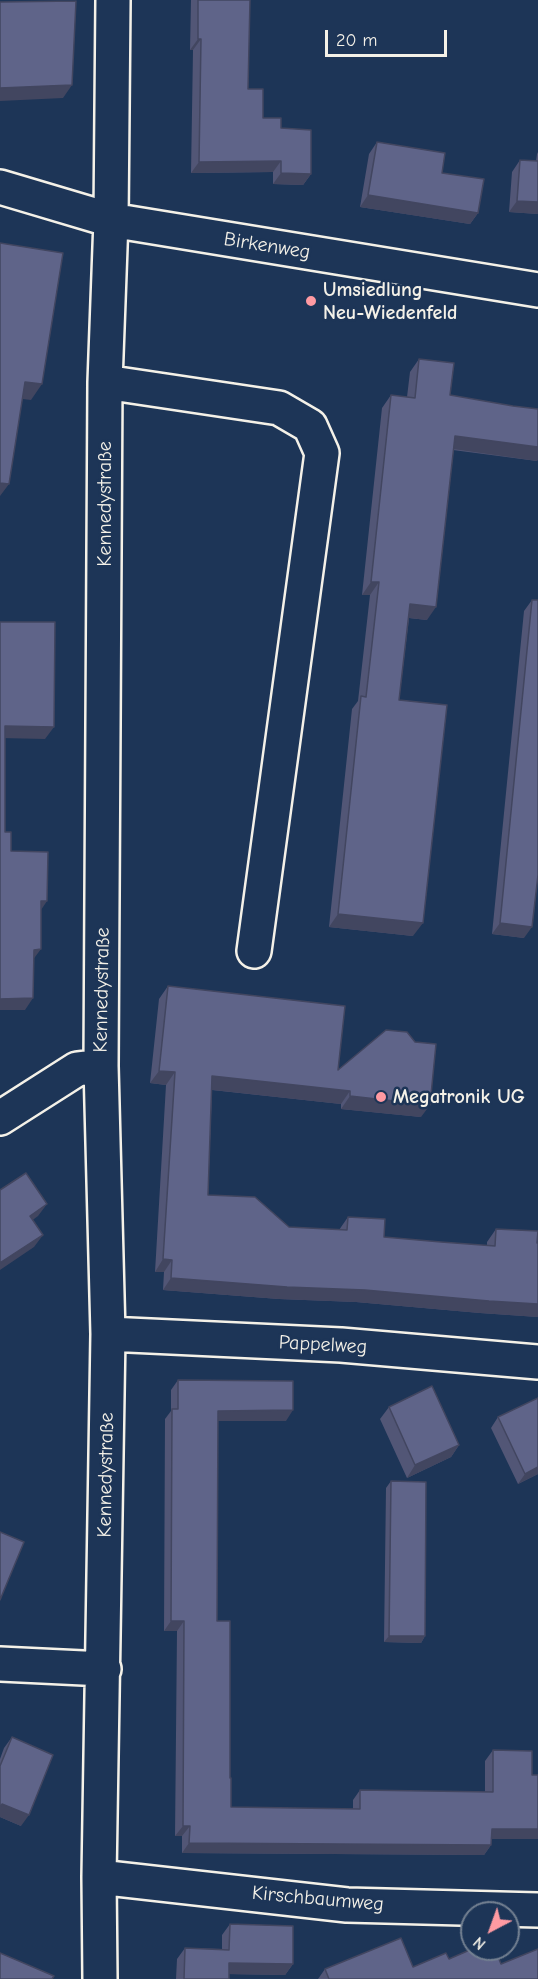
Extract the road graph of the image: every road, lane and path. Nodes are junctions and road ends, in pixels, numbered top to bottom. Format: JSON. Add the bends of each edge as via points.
{"nodes":[{"id":1,"x":113,"y":0,"type":"edge"},
{"id":2,"x":0,"y":187,"type":"edge"},
{"id":3,"x":111,"y":220,"type":"junction"},
{"id":4,"x":538,"y":290,"type":"edge"},
{"id":5,"x":105,"y":382,"type":"junction"},
{"id":6,"x":254,"y":951,"type":"dead end"},
{"id":7,"x":101,"y":1066,"type":"junction"},
{"id":8,"x":0,"y":1118,"type":"edge"},
{"id":9,"x":108,"y":1334,"type":"junction"},
{"id":10,"x":538,"y":1362,"type":"edge"},
{"id":11,"x":0,"y":1664,"type":"edge"},
{"id":12,"x":104,"y":1670,"type":"junction"},
{"id":13,"x":99,"y":1877,"type":"junction"},
{"id":14,"x":538,"y":1910,"type":"edge"},
{"id":15,"x":100,"y":1979,"type":"edge"}],
"edges":[{"from":1,"to":3,"type":"street","name":"Kennedystraße"},
{"from":2,"to":3,"type":"street","name":"Birkenweg"},
{"from":3,"to":4,"type":"street","name":"Birkenweg"},
{"from":3,"to":5,"type":"street","name":"Kennedystraße"},
{"from":5,"to":6,"type":"street","via":[[279,408],[310,426],[321,453]]},
{"from":5,"to":7,"type":"street","name":"Kennedystraße"},
{"from":7,"to":8,"type":"street","via":[[77,1068]]},
{"from":7,"to":9,"type":"street","name":"Kennedystraße"},
{"from":9,"to":10,"type":"street","name":"Pappelweg","via":[[341,1345]]},
{"from":9,"to":12,"type":"street","name":"Kennedystraße"},
{"from":11,"to":12,"type":"street"},
{"from":12,"to":13,"type":"street","name":"Kennedystraße"},
{"from":13,"to":14,"type":"street","name":"Kirschbaumweg","via":[[347,1905]]},
{"from":13,"to":15,"type":"street","name":"Kennedystraße"}]}
